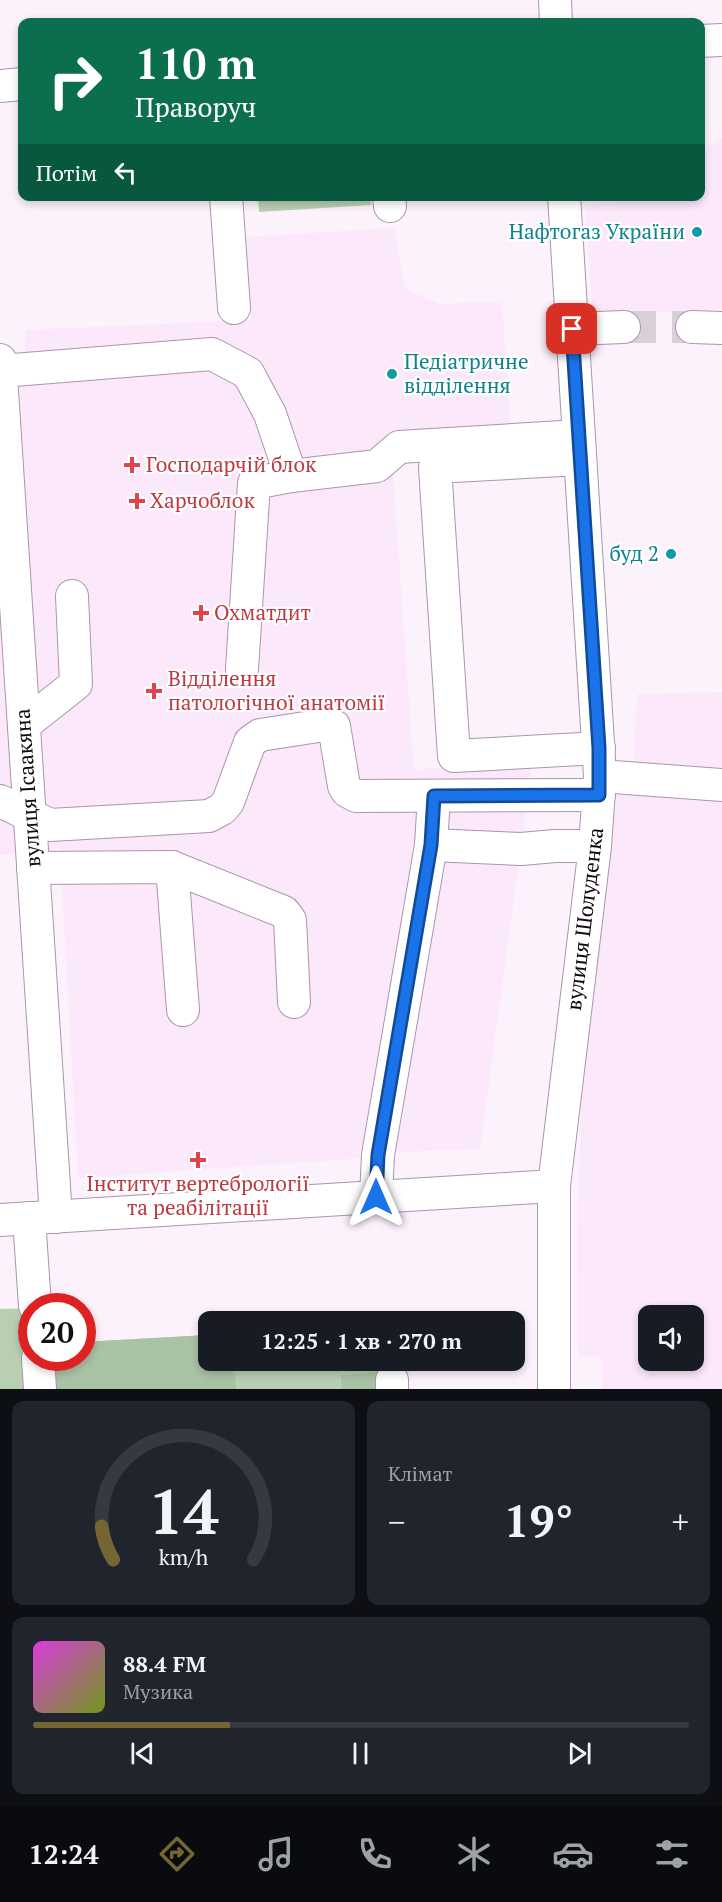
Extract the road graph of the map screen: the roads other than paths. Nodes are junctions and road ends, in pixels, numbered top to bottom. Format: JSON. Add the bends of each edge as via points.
{"nodes":[{"id":1,"x":555,"y":0,"type":"edge"},
{"id":2,"x":556,"y":18,"type":"edge"},
{"id":3,"x":722,"y":40,"type":"edge"},
{"id":4,"x":705,"y":41,"type":"edge"},
{"id":5,"x":18,"y":84,"type":"edge"},
{"id":6,"x":0,"y":86,"type":"edge"},
{"id":7,"x":226,"y":201,"type":"edge"},
{"id":8,"x":564,"y":201,"type":"edge"},
{"id":9,"x":234,"y":308,"type":"dead end"},
{"id":10,"x":624,"y":327,"type":"tunnel mouth"},
{"id":11,"x":572,"y":329,"type":"junction"},
{"id":12,"x":0,"y":360,"type":"edge"},
{"id":13,"x":1,"y":371,"type":"edge"},
{"id":14,"x":579,"y":447,"type":"junction"},
{"id":15,"x":3,"y":453,"type":"edge"},
{"id":16,"x":291,"y":476,"type":"junction"},
{"id":17,"x":72,"y":596,"type":"dead end"},
{"id":18,"x":242,"y":669,"type":"dead end"},
{"id":19,"x":24,"y":725,"type":"junction"},
{"id":20,"x":599,"y":773,"type":"junction"},
{"id":21,"x":722,"y":785,"type":"edge"},
{"id":22,"x":434,"y":796,"type":"junction"},
{"id":23,"x":0,"y":801,"type":"edge"},
{"id":24,"x":30,"y":817,"type":"junction"},
{"id":25,"x":431,"y":845,"type":"junction"},
{"id":26,"x":595,"y":846,"type":"junction"},
{"id":27,"x":172,"y":867,"type":"junction"},
{"id":28,"x":33,"y":868,"type":"junction"},
{"id":29,"x":294,"y":1002,"type":"dead end"},
{"id":30,"x":183,"y":1010,"type":"dead end"},
{"id":31,"x":554,"y":1186,"type":"junction"},
{"id":32,"x":376,"y":1197,"type":"junction"},
{"id":33,"x":28,"y":1218,"type":"edge"},
{"id":34,"x":34,"y":1293,"type":"edge"},
{"id":35,"x":39,"y":1371,"type":"edge"},
{"id":36,"x":40,"y":1389,"type":"edge"},
{"id":37,"x":554,"y":1389,"type":"edge"}],
"edges":[{"from":1,"to":2,"type":"street"},
{"from":3,"to":4,"type":"street"},
{"from":5,"to":6,"type":"street"},
{"from":7,"to":9,"type":"street"},
{"from":8,"to":11,"type":"street","name":"вулиця Шолуденка"},
{"from":10,"to":11,"type":"street"},
{"from":11,"to":14,"type":"street","name":"вулиця Шолуденка"},
{"from":12,"to":13,"type":"street","name":"вулиця Ісаакяна"},
{"from":13,"to":15,"type":"street","name":"вулиця Ісаакяна"},
{"from":13,"to":16,"type":"street","via":[[212,354],[248,373],[270,414]]},
{"from":14,"to":16,"type":"street","via":[[399,447],[377,466]]},
{"from":14,"to":20,"type":"street","name":"вулиця Шолуденка"},
{"from":14,"to":20,"type":"street","via":[[435,467],[454,756]]},
{"from":15,"to":19,"type":"street","name":"вулиця Ісаакяна"},
{"from":16,"to":18,"type":"street","via":[[254,483]]},
{"from":17,"to":19,"type":"street","via":[[76,684]]},
{"from":19,"to":24,"type":"street","name":"вулиця Ісаакяна"},
{"from":20,"to":21,"type":"street"},
{"from":20,"to":22,"type":"street"},
{"from":20,"to":26,"type":"street","name":"вулиця Шолуденка"},
{"from":22,"to":24,"type":"street","via":[[356,796],[347,791],[337,736],[331,724],[255,737],[250,741],[228,802],[209,816],[50,825]]},
{"from":22,"to":25,"type":"street"},
{"from":23,"to":24,"type":"street"},
{"from":24,"to":28,"type":"street","name":"вулиця Ісаакяна"},
{"from":25,"to":26,"type":"street","via":[[521,849]]},
{"from":25,"to":32,"type":"street","via":[[378,1155]]},
{"from":26,"to":31,"type":"street","name":"вулиця Шолуденка"},
{"from":27,"to":28,"type":"street"},
{"from":27,"to":29,"type":"street","via":[[288,916]]},
{"from":27,"to":30,"type":"street"},
{"from":28,"to":33,"type":"street","name":"вулиця Ісаакяна"},
{"from":31,"to":32,"type":"street"},
{"from":31,"to":37,"type":"street","name":"вулиця Шолуденка"},
{"from":32,"to":33,"type":"street"},
{"from":33,"to":34,"type":"street","name":"вулиця Ісаакяна"},
{"from":35,"to":36,"type":"street"}]}
